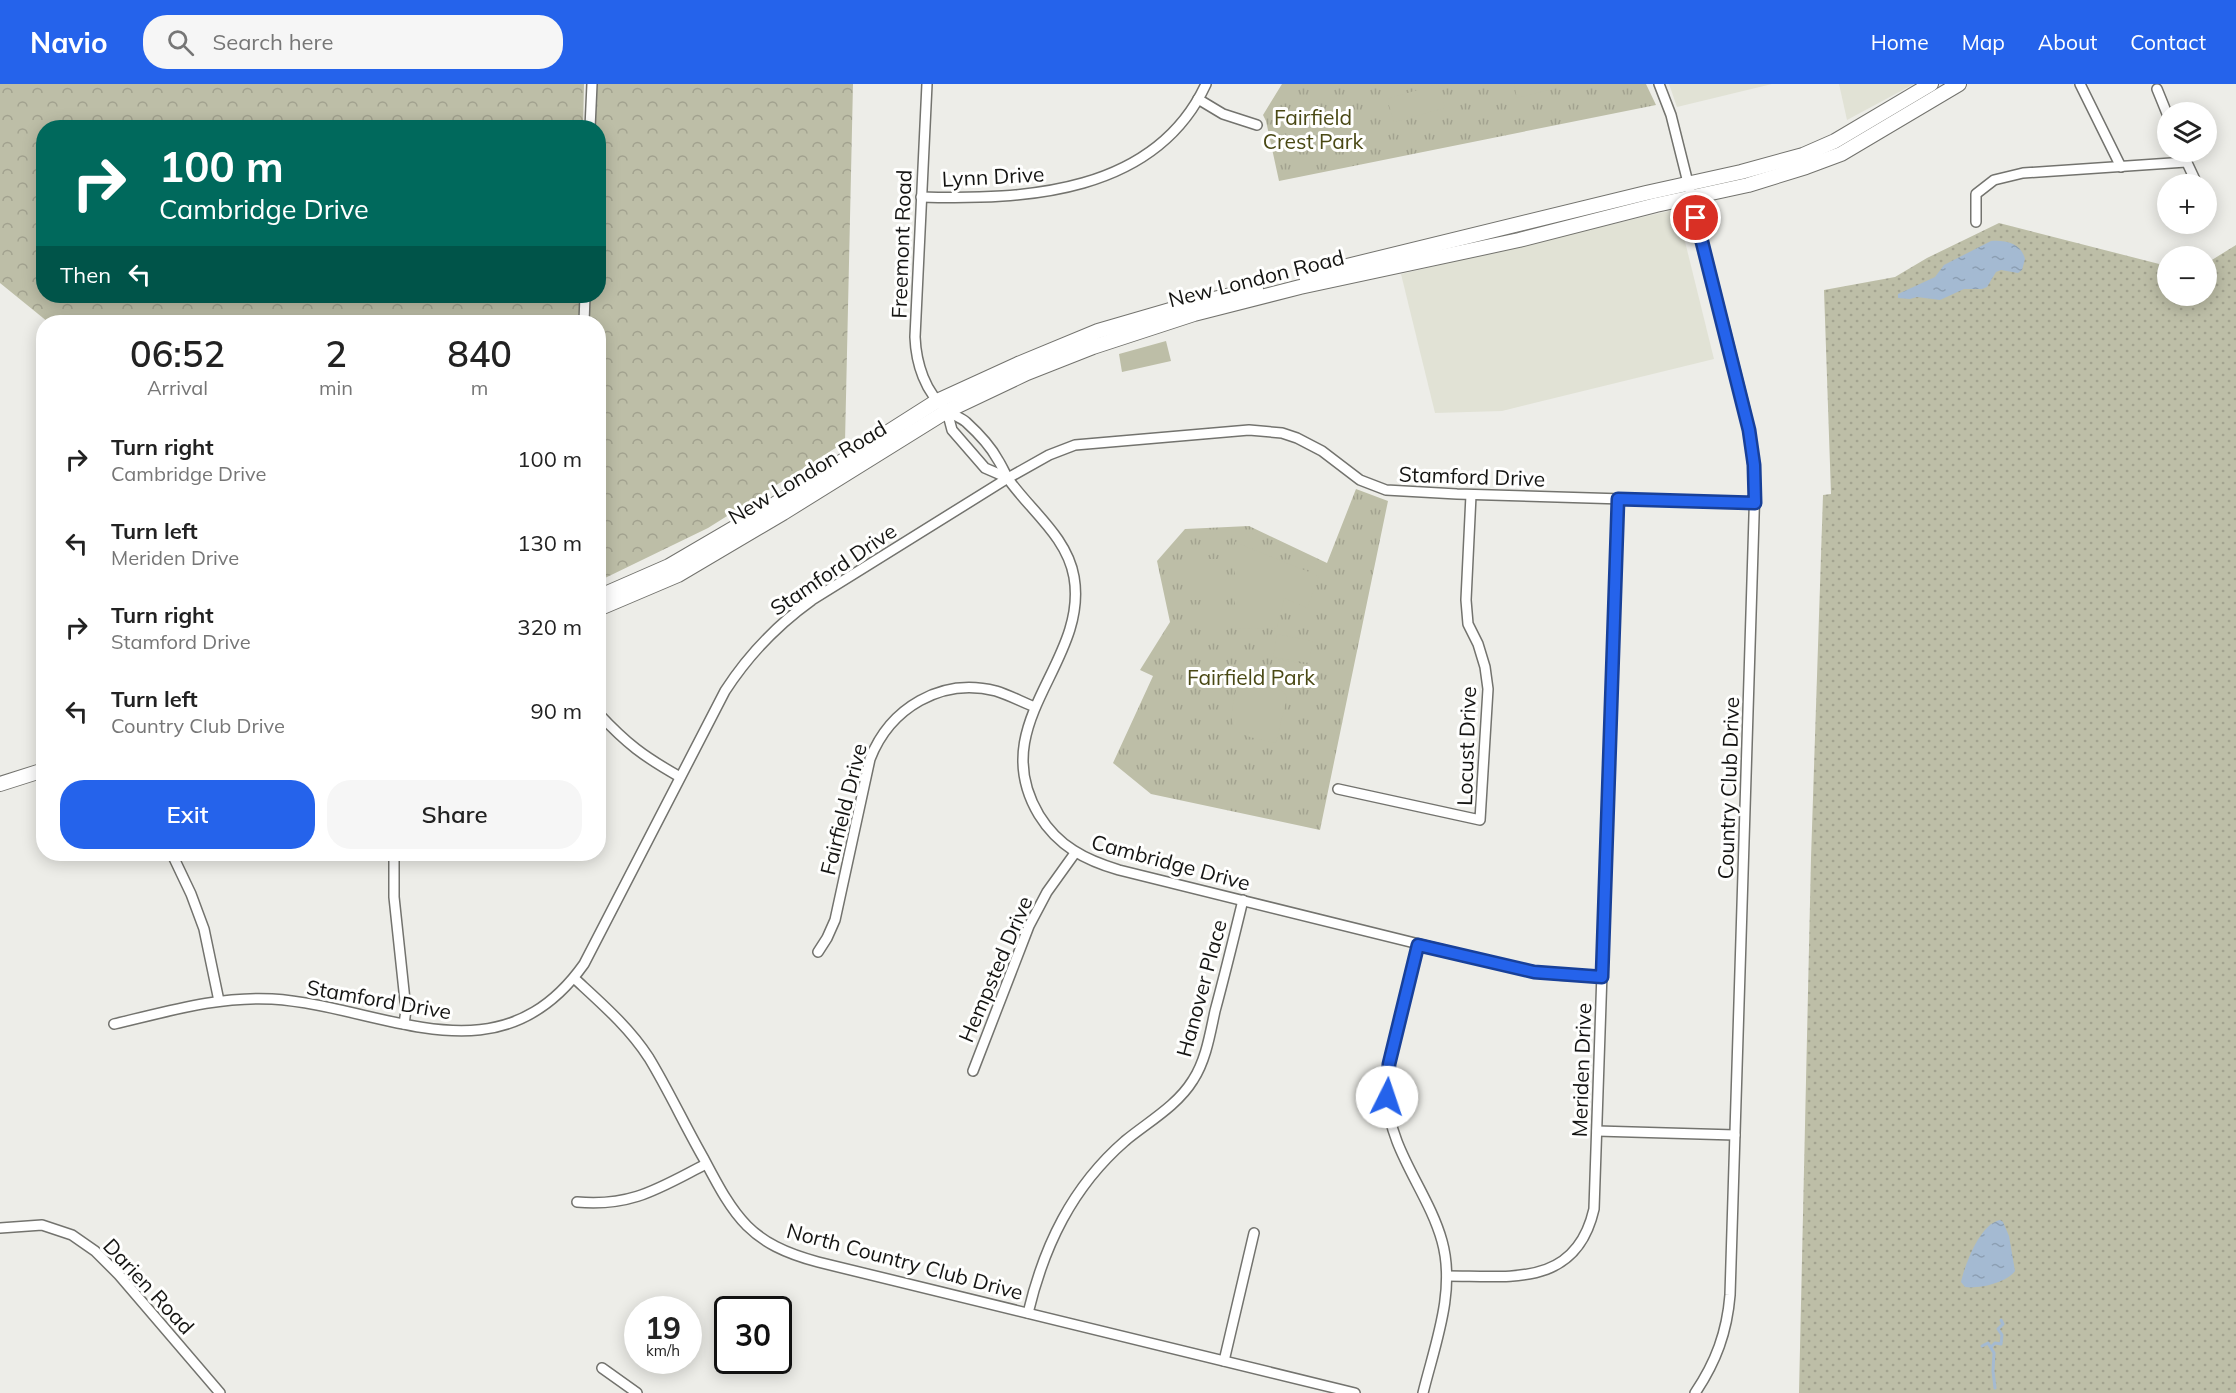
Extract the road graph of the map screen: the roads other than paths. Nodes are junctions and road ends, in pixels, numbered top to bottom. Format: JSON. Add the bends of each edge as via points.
{"nodes":[{"id":1,"x":592,"y":84,"type":"edge"},
{"id":2,"x":927,"y":84,"type":"edge"},
{"id":3,"x":1206,"y":84,"type":"edge"},
{"id":4,"x":1659,"y":84,"type":"edge"},
{"id":5,"x":1931,"y":84,"type":"edge"},
{"id":6,"x":1959,"y":84,"type":"edge"},
{"id":7,"x":2080,"y":84,"type":"edge"},
{"id":8,"x":2157,"y":89,"type":"dead end"},
{"id":9,"x":1198,"y":99,"type":"junction"},
{"id":10,"x":2162,"y":102,"type":"edge"},
{"id":11,"x":590,"y":120,"type":"edge"},
{"id":12,"x":1257,"y":125,"type":"dead end"},
{"id":13,"x":2186,"y":162,"type":"joint"},
{"id":14,"x":2121,"y":167,"type":"junction"},
{"id":15,"x":2192,"y":174,"type":"edge"},
{"id":16,"x":1688,"y":183,"type":"junction"},
{"id":17,"x":921,"y":197,"type":"junction"},
{"id":18,"x":1691,"y":198,"type":"junction"},
{"id":19,"x":1976,"y":222,"type":"dead end"},
{"id":20,"x":942,"y":406,"type":"junction"},
{"id":21,"x":1008,"y":478,"type":"junction"},
{"id":22,"x":1471,"y":495,"type":"junction"},
{"id":23,"x":1618,"y":499,"type":"junction"},
{"id":24,"x":1755,"y":503,"type":"junction"},
{"id":25,"x":606,"y":594,"type":"edge"},
{"id":26,"x":606,"y":606,"type":"edge"},
{"id":27,"x":1035,"y":707,"type":"junction"},
{"id":28,"x":606,"y":721,"type":"edge"},
{"id":29,"x":36,"y":773,"type":"edge"},
{"id":30,"x":680,"y":777,"type":"junction"},
{"id":31,"x":0,"y":784,"type":"edge"},
{"id":32,"x":1338,"y":789,"type":"dead end"},
{"id":33,"x":1075,"y":853,"type":"junction"},
{"id":34,"x":175,"y":861,"type":"edge"},
{"id":35,"x":394,"y":861,"type":"edge"},
{"id":36,"x":1243,"y":900,"type":"junction"},
{"id":37,"x":1418,"y":945,"type":"junction"},
{"id":38,"x":818,"y":952,"type":"dead end"},
{"id":39,"x":1602,"y":977,"type":"junction"},
{"id":40,"x":574,"y":978,"type":"junction"},
{"id":41,"x":219,"y":1001,"type":"junction"},
{"id":42,"x":114,"y":1024,"type":"dead end"},
{"id":43,"x":404,"y":1024,"type":"junction"},
{"id":44,"x":973,"y":1071,"type":"dead end"},
{"id":45,"x":1597,"y":1131,"type":"junction"},
{"id":46,"x":1735,"y":1135,"type":"junction"},
{"id":47,"x":706,"y":1164,"type":"junction"},
{"id":48,"x":577,"y":1202,"type":"dead end"},
{"id":49,"x":0,"y":1228,"type":"edge"},
{"id":50,"x":1254,"y":1233,"type":"dead end"},
{"id":51,"x":1447,"y":1276,"type":"junction"},
{"id":52,"x":1028,"y":1313,"type":"junction"},
{"id":53,"x":1224,"y":1361,"type":"junction"},
{"id":54,"x":602,"y":1368,"type":"dead end"},
{"id":55,"x":220,"y":1393,"type":"edge"},
{"id":56,"x":636,"y":1393,"type":"edge"},
{"id":57,"x":1355,"y":1393,"type":"edge"},
{"id":58,"x":1423,"y":1393,"type":"edge"},
{"id":59,"x":1695,"y":1393,"type":"edge"}],
"edges":[{"from":1,"to":11,"type":"street"},
{"from":2,"to":17,"type":"street","name":"Freemont Road"},
{"from":3,"to":9,"type":"street","name":"Lynn Drive"},
{"from":4,"to":16,"type":"street","via":[[1668,104]]},
{"from":5,"to":16,"type":"main road","name":"New London Road","via":[[1835,141],[1803,155]]},
{"from":6,"to":18,"type":"main road","name":"New London Road","via":[[1841,154],[1748,185]]},
{"from":7,"to":14,"type":"street"},
{"from":8,"to":10,"type":"street"},
{"from":9,"to":12,"type":"street","via":[[1223,114]]},
{"from":9,"to":17,"type":"street","name":"Lynn Drive","via":[[1158,145],[1107,175],[1036,194]]},
{"from":13,"to":14,"type":"street"},
{"from":13,"to":15,"type":"street"},
{"from":14,"to":19,"type":"street","via":[[2023,173],[1994,180],[1976,194]]},
{"from":16,"to":18,"type":"street","name":"Country Club Drive"},
{"from":16,"to":20,"type":"main road","name":"New London Road","via":[[1121,324],[1018,364]]},
{"from":17,"to":20,"type":"street","name":"Freemont Road","via":[[916,349],[921,371]]},
{"from":18,"to":20,"type":"main road","name":"New London Road","via":[[1194,314],[1118,338]]},
{"from":18,"to":24,"type":"street","name":"Country Club Drive","via":[[1749,430]]},
{"from":20,"to":21,"type":"street","name":"Cambridge Drive","via":[[965,421],[997,458]]},
{"from":20,"to":21,"type":"street","name":"Cambridge Drive","via":[[952,430],[985,468]]},
{"from":20,"to":25,"type":"main road","name":"New London Road","via":[[669,566]]},
{"from":20,"to":26,"type":"main road","name":"New London Road","via":[[783,513],[678,575]]},
{"from":21,"to":22,"type":"street","name":"Stamford Drive","via":[[1075,444],[1249,430],[1282,433],[1303,440],[1360,480],[1386,490]]},
{"from":21,"to":27,"type":"street","name":"Cambridge Drive","via":[[1060,542],[1074,577],[1071,626]]},
{"from":21,"to":30,"type":"street","name":"Stamford Drive","via":[[784,621],[737,673]]},
{"from":22,"to":23,"type":"street","name":"Stamford Drive"},
{"from":22,"to":32,"type":"street","name":"Locust Drive","via":[[1468,624],[1478,644],[1488,689],[1480,820]]},
{"from":23,"to":24,"type":"street","name":"Stamford Drive"},
{"from":23,"to":39,"type":"street","name":"Meriden Drive"},
{"from":24,"to":46,"type":"street","name":"Country Club Drive"},
{"from":27,"to":33,"type":"street","name":"Cambridge Drive","via":[[1024,740],[1025,783],[1043,822]]},
{"from":27,"to":38,"type":"street","name":"Fairfield Drive","via":[[996,691],[956,689],[919,700],[889,724],[870,759],[835,920]]},
{"from":28,"to":30,"type":"street","via":[[645,757]]},
{"from":29,"to":31,"type":"main road"},
{"from":30,"to":40,"type":"street","name":"Stamford Drive"},
{"from":33,"to":36,"type":"street","name":"Cambridge Drive","via":[[1119,870]]},
{"from":33,"to":44,"type":"street","name":"Hempsted Drive","via":[[1029,926]]},
{"from":34,"to":41,"type":"street","via":[[204,929]]},
{"from":35,"to":43,"type":"street"},
{"from":36,"to":37,"type":"street","name":"Cambridge Drive"},
{"from":36,"to":52,"type":"street","name":"Hanover Place","via":[[1196,1077],[1168,1107],[1110,1155],[1076,1197],[1048,1248]]},
{"from":37,"to":39,"type":"street","name":"Cambridge Drive","via":[[1534,972]]},
{"from":37,"to":51,"type":"street","via":[[1389,1064],[1387,1097],[1400,1148],[1442,1240]]},
{"from":39,"to":45,"type":"street","name":"Meriden Drive"},
{"from":40,"to":43,"type":"street","name":"Stamford Drive","via":[[534,1011],[490,1028],[447,1032]]},
{"from":40,"to":47,"type":"street","name":"North Country Club Drive","via":[[639,1044]]},
{"from":41,"to":42,"type":"street","name":"Stamford Drive"},
{"from":41,"to":43,"type":"street","name":"Stamford Drive","via":[[274,1000]]},
{"from":45,"to":46,"type":"street"},
{"from":45,"to":51,"type":"street","name":"Meriden Drive","via":[[1594,1209],[1586,1233],[1572,1254],[1532,1275]]},
{"from":46,"to":59,"type":"street","name":"Country Club Drive","via":[[1728,1313],[1717,1356]]},
{"from":47,"to":48,"type":"street","via":[[636,1198],[607,1203]]},
{"from":47,"to":52,"type":"street","name":"North Country Club Drive","via":[[737,1216],[781,1249],[818,1262]]},
{"from":49,"to":55,"type":"street","name":"Darien Road","via":[[42,1225],[72,1235],[95,1251]]},
{"from":50,"to":53,"type":"street"},
{"from":51,"to":58,"type":"street"},
{"from":52,"to":53,"type":"street","name":"North Country Club Drive"},
{"from":53,"to":57,"type":"street","name":"North Country Club Drive"},
{"from":54,"to":56,"type":"street"}]}
